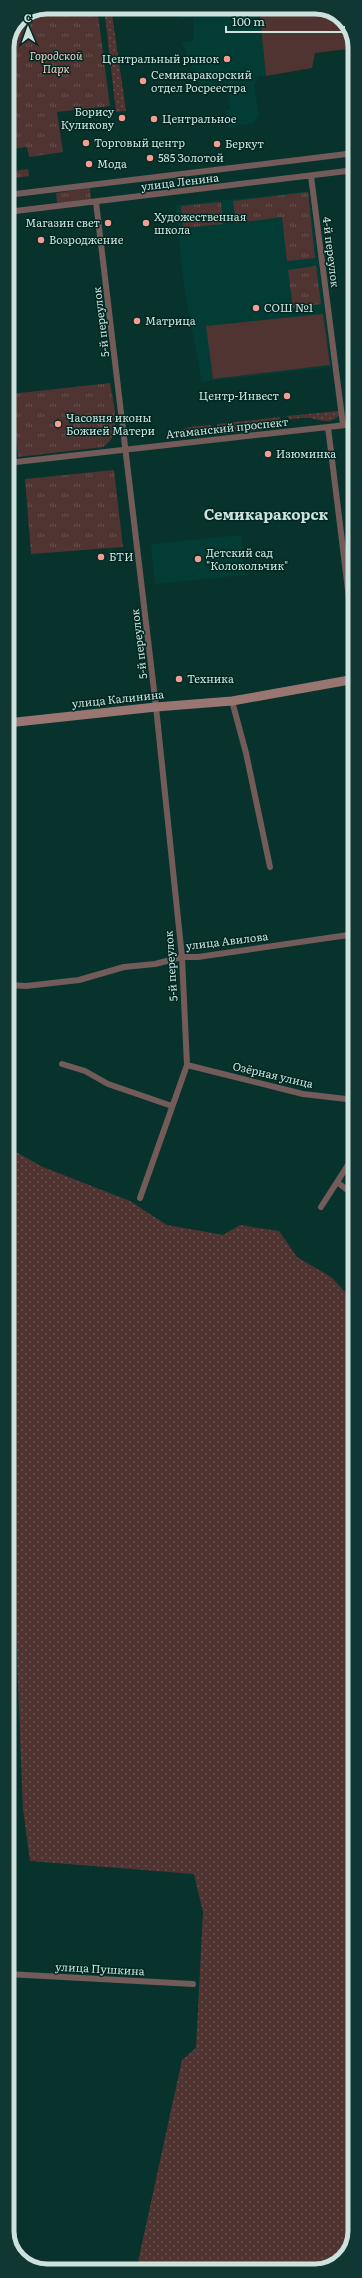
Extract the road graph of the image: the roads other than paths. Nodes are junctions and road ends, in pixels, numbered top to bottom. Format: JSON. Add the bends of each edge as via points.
{"nodes":[{"id":1,"x":348,"y":154,"type":"edge"},
{"id":2,"x":348,"y":171,"type":"edge"},
{"id":3,"x":311,"y":176,"type":"junction"},
{"id":4,"x":14,"y":194,"type":"edge"},
{"id":5,"x":96,"y":202,"type":"junction"},
{"id":6,"x":14,"y":211,"type":"edge"},
{"id":7,"x":343,"y":425,"type":"junction"},
{"id":8,"x":348,"y":425,"type":"edge"},
{"id":9,"x":328,"y":427,"type":"junction"},
{"id":10,"x":126,"y":449,"type":"junction"},
{"id":11,"x":14,"y":462,"type":"edge"},
{"id":12,"x":348,"y":590,"type":"edge"},
{"id":13,"x":348,"y":680,"type":"edge"},
{"id":14,"x":232,"y":701,"type":"junction"},
{"id":15,"x":156,"y":707,"type":"junction"},
{"id":16,"x":14,"y":722,"type":"edge"},
{"id":17,"x":270,"y":867,"type":"dead end"},
{"id":18,"x":348,"y":935,"type":"edge"},
{"id":19,"x":182,"y":957,"type":"junction"},
{"id":20,"x":14,"y":985,"type":"edge"},
{"id":21,"x":62,"y":1064,"type":"dead end"},
{"id":22,"x":187,"y":1065,"type":"junction"},
{"id":23,"x":348,"y":1099,"type":"edge"},
{"id":24,"x":172,"y":1106,"type":"junction"},
{"id":25,"x":348,"y":1165,"type":"edge"},
{"id":26,"x":337,"y":1182,"type":"junction"},
{"id":27,"x":348,"y":1191,"type":"edge"},
{"id":28,"x":140,"y":1198,"type":"dead end"},
{"id":29,"x":321,"y":1208,"type":"dead end"},
{"id":30,"x":14,"y":1974,"type":"edge"},
{"id":31,"x":193,"y":1984,"type":"dead end"}],
"edges":[{"from":1,"to":4,"type":"street"},
{"from":2,"to":3,"type":"street","name":"улица Ленина"},
{"from":3,"to":5,"type":"street","name":"улица Ленина"},
{"from":3,"to":7,"type":"street","name":"4-й переулок"},
{"from":5,"to":6,"type":"street","name":"улица Ленина"},
{"from":5,"to":10,"type":"street","name":"5-й переулок"},
{"from":7,"to":8,"type":"street","name":"Атаманский проспект"},
{"from":7,"to":9,"type":"street","name":"Атаманский проспект"},
{"from":9,"to":10,"type":"street","name":"Атаманский проспект"},
{"from":9,"to":12,"type":"street"},
{"from":10,"to":11,"type":"street","name":"Атаманский проспект"},
{"from":10,"to":15,"type":"street","name":"5-й переулок"},
{"from":13,"to":14,"type":"main road","name":"улица Калинина"},
{"from":14,"to":15,"type":"main road","name":"улица Калинина"},
{"from":14,"to":17,"type":"street","via":[[246,753]]},
{"from":15,"to":16,"type":"main road","name":"улица Калинина"},
{"from":15,"to":19,"type":"street","name":"5-й переулок"},
{"from":18,"to":19,"type":"street","name":"улица Авилова","via":[[198,957]]},
{"from":19,"to":20,"type":"street","name":"улица Авилова","via":[[155,964],[124,967],[79,980]]},
{"from":19,"to":22,"type":"street","name":"5-й переулок"},
{"from":21,"to":24,"type":"street","via":[[85,1071],[108,1084]]},
{"from":22,"to":23,"type":"street","name":"Озёрная улица","via":[[303,1094]]},
{"from":22,"to":24,"type":"street","name":"5-й переулок"},
{"from":24,"to":28,"type":"street","name":"5-й переулок"},
{"from":25,"to":26,"type":"street"},
{"from":26,"to":27,"type":"street"},
{"from":26,"to":29,"type":"street"},
{"from":30,"to":31,"type":"street","name":"улица Пушкина"}]}
